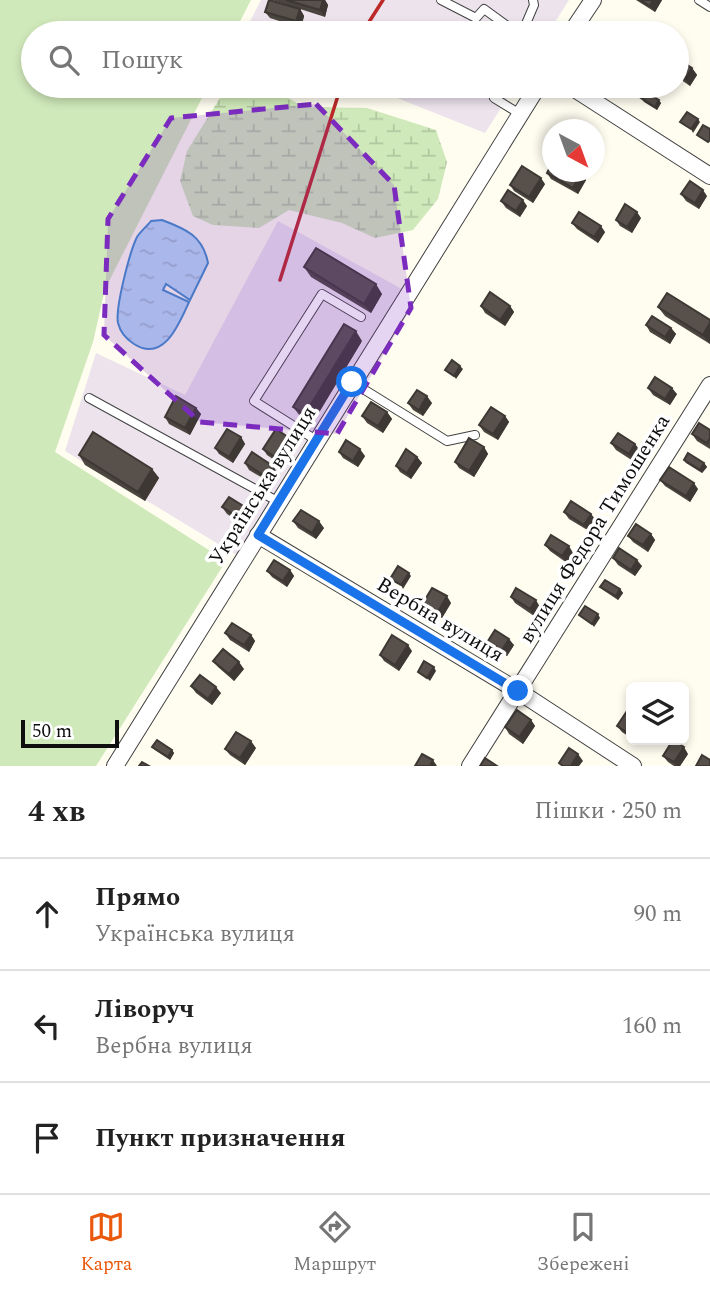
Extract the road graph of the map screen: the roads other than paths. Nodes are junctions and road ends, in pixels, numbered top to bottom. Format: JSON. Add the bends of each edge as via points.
{"nodes":[{"id":1,"x":442,"y":0,"type":"edge"},
{"id":2,"x":533,"y":0,"type":"edge"},
{"id":3,"x":593,"y":0,"type":"edge"},
{"id":4,"x":699,"y":0,"type":"edge"},
{"id":5,"x":710,"y":7,"type":"edge"},
{"id":6,"x":502,"y":21,"type":"edge"},
{"id":7,"x":526,"y":21,"type":"edge"},
{"id":8,"x":580,"y":21,"type":"edge"},
{"id":9,"x":494,"y":98,"type":"edge"},
{"id":10,"x":530,"y":98,"type":"edge"},
{"id":11,"x":589,"y":98,"type":"edge"},
{"id":12,"x":520,"y":114,"type":"junction"},
{"id":13,"x":710,"y":176,"type":"edge"},
{"id":14,"x":360,"y":317,"type":"dead end"},
{"id":15,"x":352,"y":382,"type":"junction"},
{"id":16,"x":710,"y":385,"type":"edge"},
{"id":17,"x":89,"y":398,"type":"dead end"},
{"id":18,"x":475,"y":435,"type":"dead end"},
{"id":19,"x":316,"y":440,"type":"junction"},
{"id":20,"x":277,"y":501,"type":"junction"},
{"id":21,"x":258,"y":535,"type":"junction"},
{"id":22,"x":518,"y":691,"type":"junction"},
{"id":23,"x":115,"y":766,"type":"edge"},
{"id":24,"x":470,"y":766,"type":"edge"},
{"id":25,"x":634,"y":766,"type":"edge"}],
"edges":[{"from":1,"to":6,"type":"lane","via":[[476,18],[484,9]]},
{"from":2,"to":7,"type":"lane"},
{"from":3,"to":8,"type":"street"},
{"from":4,"to":5,"type":"lane"},
{"from":9,"to":12,"type":"lane"},
{"from":10,"to":12,"type":"street","name":"Українська вулиця"},
{"from":11,"to":13,"type":"street"},
{"from":12,"to":15,"type":"street","name":"Українська вулиця"},
{"from":14,"to":19,"type":"lane","via":[[322,294],[254,401]]},
{"from":15,"to":18,"type":"lane","via":[[447,441]]},
{"from":15,"to":19,"type":"street","name":"Українська вулиця"},
{"from":16,"to":22,"type":"street","name":"вулиця Федора Тимошенка"},
{"from":17,"to":20,"type":"lane"},
{"from":19,"to":20,"type":"street","name":"Українська вулиця"},
{"from":20,"to":21,"type":"street","name":"Українська вулиця"},
{"from":21,"to":22,"type":"street","name":"Вербна вулиця"},
{"from":21,"to":23,"type":"street","name":"Українська вулиця"},
{"from":22,"to":24,"type":"street","name":"вулиця Федора Тимошенка"},
{"from":22,"to":25,"type":"street","name":"Вербна вулиця"}]}
